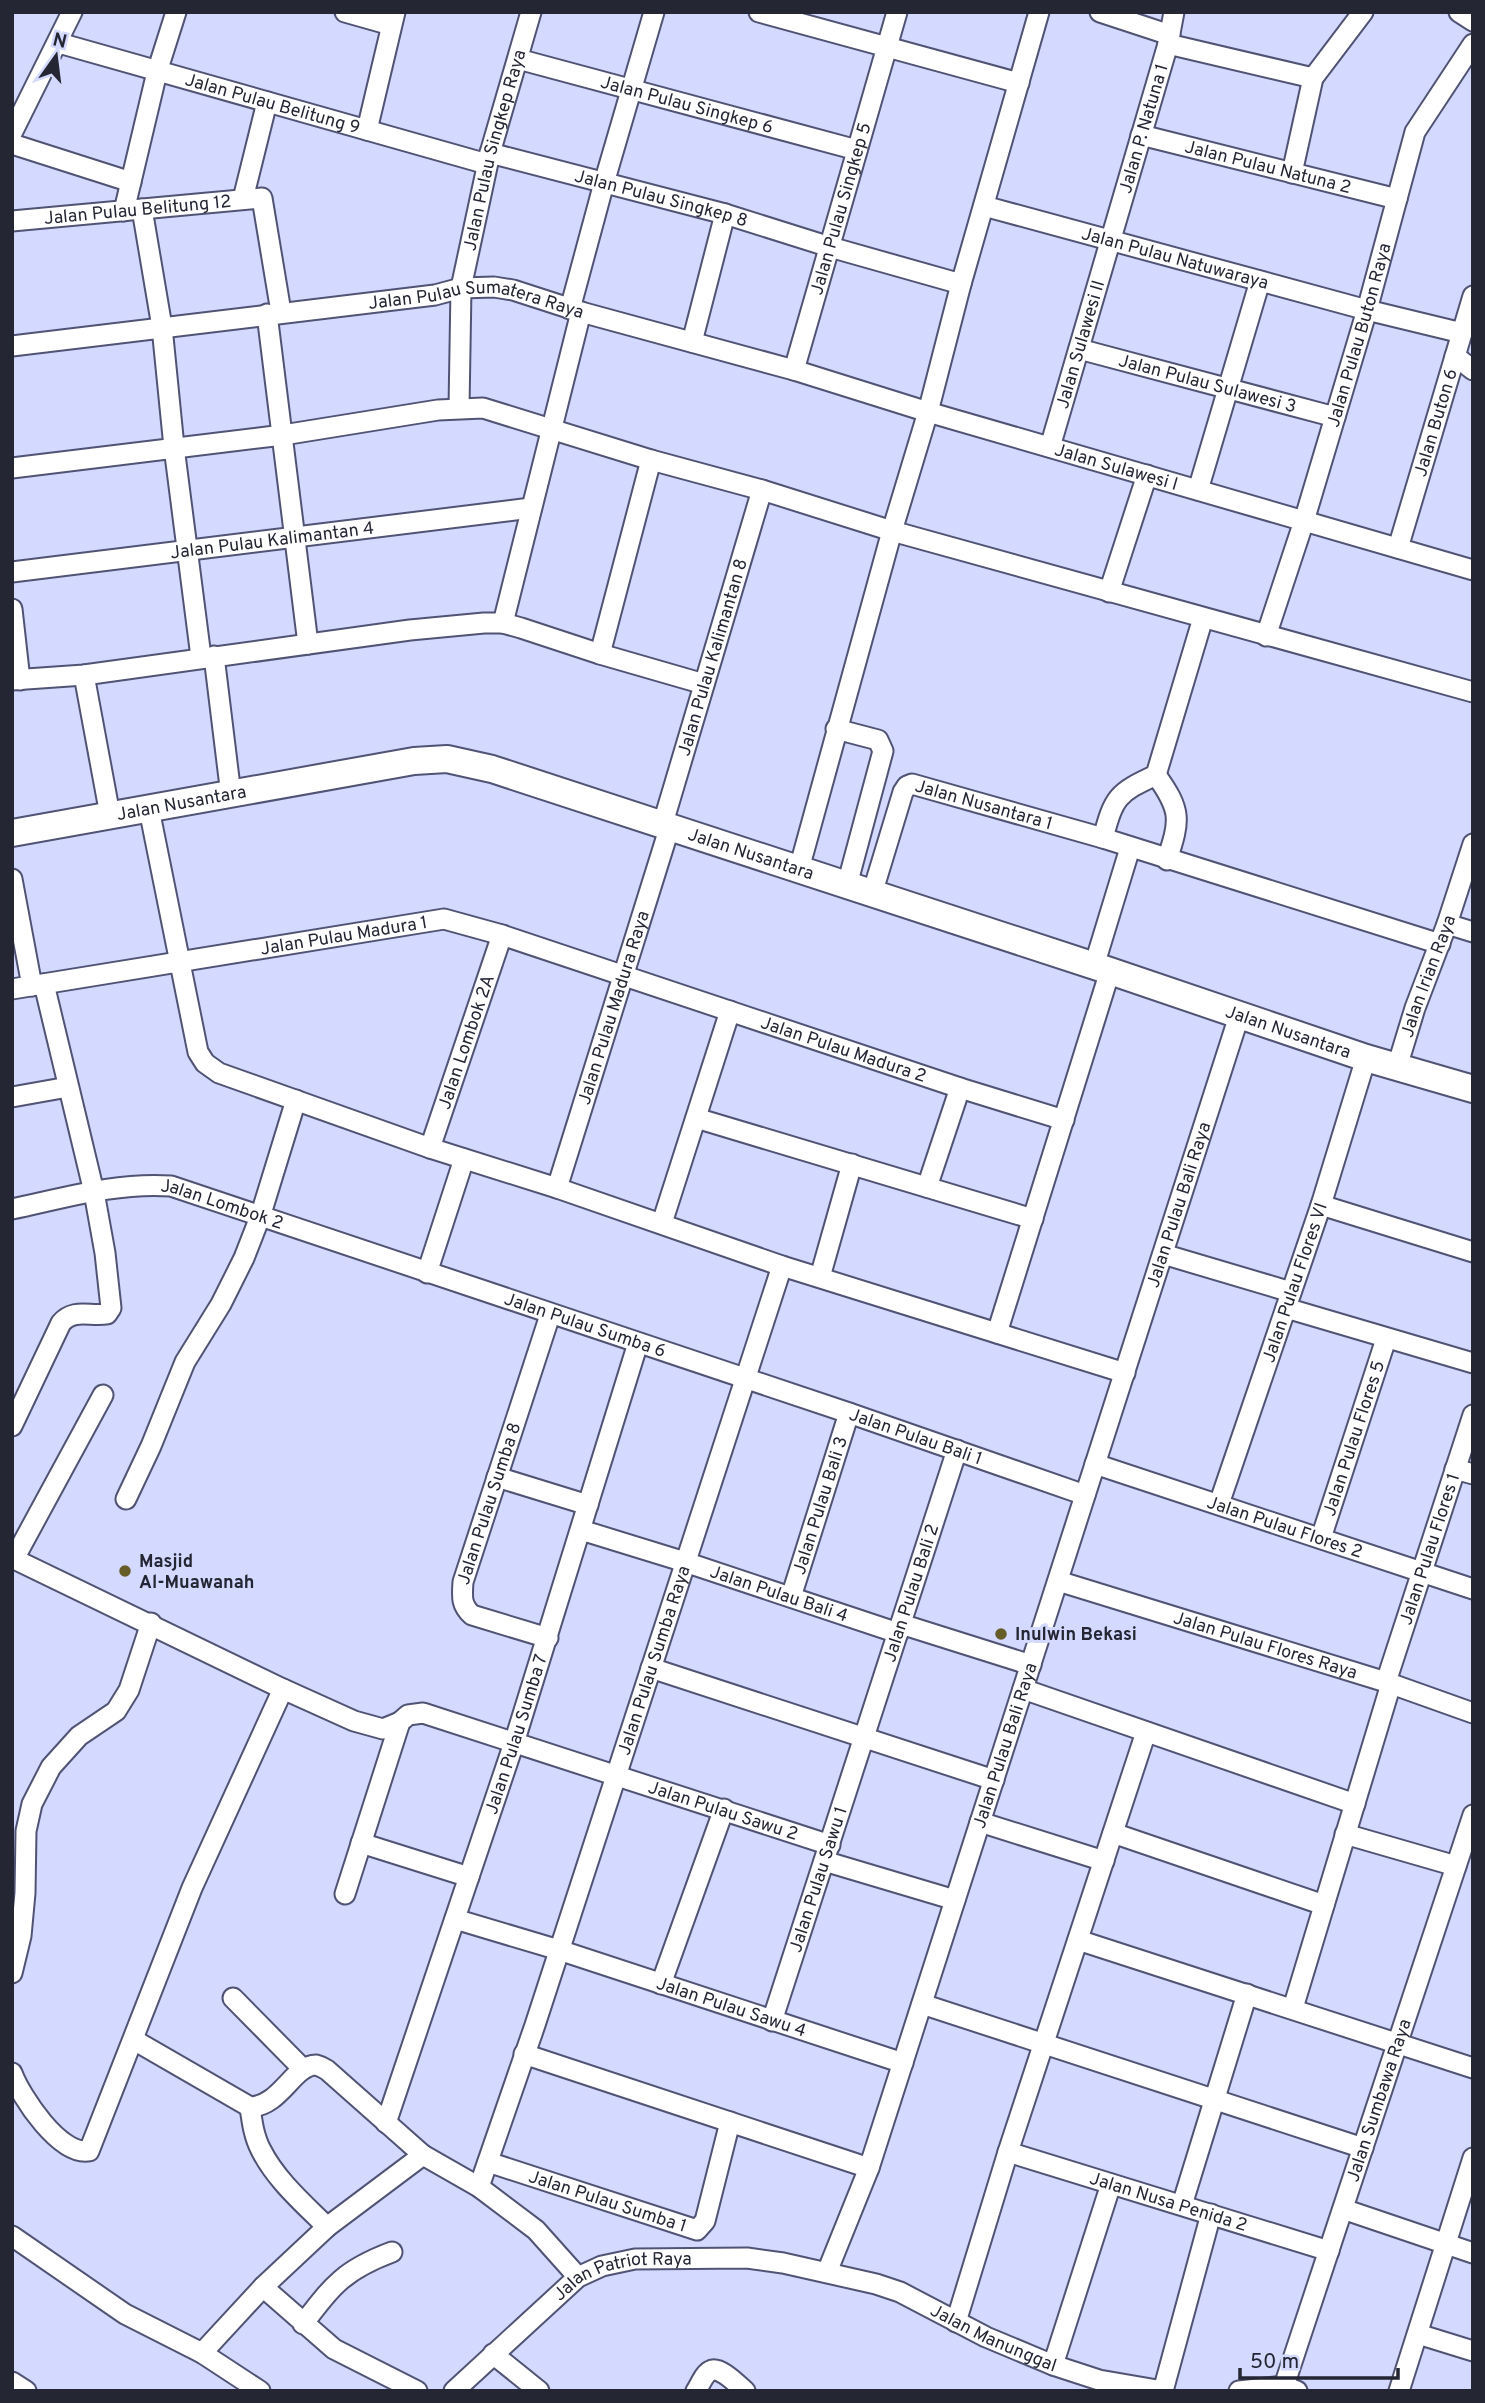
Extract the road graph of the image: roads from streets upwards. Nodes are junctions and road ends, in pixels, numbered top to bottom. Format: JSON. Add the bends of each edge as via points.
{"nodes":[{"id":1,"x":72,"y":12,"type":"edge"},
{"id":2,"x":176,"y":12,"type":"edge"},
{"id":3,"x":345,"y":12,"type":"edge"},
{"id":4,"x":531,"y":12,"type":"edge"},
{"id":5,"x":654,"y":12,"type":"edge"},
{"id":6,"x":759,"y":12,"type":"edge"},
{"id":7,"x":898,"y":12,"type":"edge"},
{"id":8,"x":1039,"y":12,"type":"edge"},
{"id":9,"x":1100,"y":12,"type":"edge"},
{"id":10,"x":1174,"y":12,"type":"edge"},
{"id":11,"x":1363,"y":12,"type":"edge"},
{"id":12,"x":1460,"y":12,"type":"edge"},
{"id":13,"x":393,"y":19,"type":"edge"},
{"id":14,"x":1473,"y":21,"type":"edge"},
{"id":15,"x":1169,"y":39,"type":"junction"},
{"id":16,"x":59,"y":43,"type":"junction"},
{"id":17,"x":1472,"y":46,"type":"edge"},
{"id":18,"x":887,"y":48,"type":"junction"},
{"id":19,"x":518,"y":59,"type":"junction"},
{"id":20,"x":157,"y":72,"type":"junction"},
{"id":21,"x":1313,"y":78,"type":"junction"},
{"id":22,"x":1019,"y":83,"type":"junction"},
{"id":23,"x":632,"y":88,"type":"junction"},
{"id":24,"x":267,"y":102,"type":"junction"},
{"id":25,"x":367,"y":130,"type":"junction"},
{"id":26,"x":12,"y":133,"type":"edge"},
{"id":27,"x":1141,"y":135,"type":"junction"},
{"id":28,"x":12,"y":144,"type":"edge"},
{"id":29,"x":857,"y":150,"type":"junction"},
{"id":30,"x":489,"y":159,"type":"junction"},
{"id":31,"x":1292,"y":173,"type":"junction"},
{"id":32,"x":131,"y":182,"type":"junction"},
{"id":33,"x":604,"y":183,"type":"junction"},
{"id":34,"x":253,"y":199,"type":"junction"},
{"id":35,"x":1397,"y":199,"type":"junction"},
{"id":36,"x":984,"y":206,"type":"junction"},
{"id":37,"x":133,"y":210,"type":"junction"},
{"id":38,"x":725,"y":214,"type":"junction"},
{"id":39,"x":12,"y":221,"type":"edge"},
{"id":40,"x":1110,"y":242,"type":"junction"},
{"id":41,"x":830,"y":247,"type":"junction"},
{"id":42,"x":1260,"y":281,"type":"junction"},
{"id":43,"x":961,"y":284,"type":"junction"},
{"id":44,"x":461,"y":288,"type":"junction"},
{"id":45,"x":1473,"y":296,"type":"edge"},
{"id":46,"x":1367,"y":310,"type":"junction"},
{"id":47,"x":575,"y":311,"type":"junction"},
{"id":48,"x":274,"y":313,"type":"junction"},
{"id":49,"x":162,"y":327,"type":"junction"},
{"id":50,"x":1462,"y":333,"type":"junction"},
{"id":51,"x":692,"y":342,"type":"junction"},
{"id":52,"x":12,"y":346,"type":"edge"},
{"id":53,"x":1079,"y":349,"type":"junction"},
{"id":54,"x":1455,"y":356,"type":"junction"},
{"id":55,"x":794,"y":370,"type":"junction"},
{"id":56,"x":1473,"y":370,"type":"edge"},
{"id":57,"x":1228,"y":388,"type":"junction"},
{"id":58,"x":459,"y":408,"type":"junction"},
{"id":59,"x":928,"y":412,"type":"junction"},
{"id":60,"x":1335,"y":416,"type":"junction"},
{"id":61,"x":553,"y":429,"type":"junction"},
{"id":62,"x":283,"y":435,"type":"junction"},
{"id":63,"x":174,"y":447,"type":"junction"},
{"id":64,"x":1050,"y":447,"type":"junction"},
{"id":65,"x":651,"y":460,"type":"junction"},
{"id":66,"x":12,"y":468,"type":"edge"},
{"id":67,"x":1146,"y":475,"type":"junction"},
{"id":68,"x":762,"y":490,"type":"junction"},
{"id":69,"x":1198,"y":490,"type":"junction"},
{"id":70,"x":531,"y":508,"type":"junction"},
{"id":71,"x":1304,"y":521,"type":"junction"},
{"id":72,"x":892,"y":531,"type":"junction"},
{"id":73,"x":294,"y":537,"type":"junction"},
{"id":74,"x":1398,"y":548,"type":"junction"},
{"id":75,"x":189,"y":550,"type":"junction"},
{"id":76,"x":1473,"y":570,"type":"edge"},
{"id":77,"x":12,"y":572,"type":"edge"},
{"id":78,"x":1109,"y":592,"type":"junction"},
{"id":79,"x":12,"y":609,"type":"edge"},
{"id":80,"x":1203,"y":618,"type":"junction"},
{"id":81,"x":503,"y":623,"type":"junction"},
{"id":82,"x":1266,"y":636,"type":"junction"},
{"id":83,"x":308,"y":644,"type":"junction"},
{"id":84,"x":600,"y":654,"type":"junction"},
{"id":85,"x":207,"y":657,"type":"junction"},
{"id":86,"x":84,"y":675,"type":"junction"},
{"id":87,"x":16,"y":680,"type":"edge"},
{"id":88,"x":704,"y":684,"type":"junction"},
{"id":89,"x":1473,"y":692,"type":"edge"},
{"id":90,"x":836,"y":729,"type":"junction"},
{"id":91,"x":1156,"y":775,"type":"junction"},
{"id":92,"x":231,"y":795,"type":"junction"},
{"id":93,"x":149,"y":808,"type":"junction"},
{"id":94,"x":110,"y":815,"type":"junction"},
{"id":95,"x":667,"y":825,"type":"junction"},
{"id":96,"x":12,"y":833,"type":"edge"},
{"id":97,"x":1103,"y":838,"type":"junction"},
{"id":98,"x":1473,"y":845,"type":"edge"},
{"id":99,"x":1130,"y":848,"type":"junction"},
{"id":100,"x":1167,"y":860,"type":"junction"},
{"id":101,"x":799,"y":869,"type":"junction"},
{"id":102,"x":12,"y":879,"type":"edge"},
{"id":103,"x":847,"y":885,"type":"junction"},
{"id":104,"x":872,"y":894,"type":"junction"},
{"id":105,"x":1447,"y":924,"type":"junction"},
{"id":106,"x":1473,"y":932,"type":"edge"},
{"id":107,"x":502,"y":935,"type":"junction"},
{"id":108,"x":1440,"y":944,"type":"junction"},
{"id":109,"x":179,"y":962,"type":"junction"},
{"id":110,"x":1102,"y":968,"type":"junction"},
{"id":111,"x":624,"y":977,"type":"junction"},
{"id":112,"x":38,"y":985,"type":"junction"},
{"id":113,"x":12,"y":989,"type":"edge"},
{"id":114,"x":730,"y":1011,"type":"junction"},
{"id":115,"x":1239,"y":1016,"type":"junction"},
{"id":116,"x":1366,"y":1058,"type":"junction"},
{"id":117,"x":1397,"y":1067,"type":"junction"},
{"id":118,"x":68,"y":1087,"type":"junction"},
{"id":119,"x":960,"y":1088,"type":"junction"},
{"id":120,"x":1473,"y":1089,"type":"edge"},
{"id":121,"x":12,"y":1097,"type":"edge"},
{"id":122,"x":296,"y":1100,"type":"junction"},
{"id":123,"x":696,"y":1118,"type":"junction"},
{"id":124,"x":1064,"y":1120,"type":"junction"},
{"id":125,"x":430,"y":1148,"type":"junction"},
{"id":126,"x":464,"y":1159,"type":"junction"},
{"id":127,"x":852,"y":1164,"type":"junction"},
{"id":128,"x":928,"y":1187,"type":"junction"},
{"id":129,"x":557,"y":1188,"type":"junction"},
{"id":130,"x":94,"y":1192,"type":"junction"},
{"id":131,"x":1321,"y":1205,"type":"junction"},
{"id":132,"x":12,"y":1209,"type":"edge"},
{"id":133,"x":260,"y":1217,"type":"junction"},
{"id":134,"x":1033,"y":1219,"type":"junction"},
{"id":135,"x":662,"y":1223,"type":"junction"},
{"id":136,"x":1473,"y":1252,"type":"edge"},
{"id":137,"x":1163,"y":1254,"type":"junction"},
{"id":138,"x":782,"y":1266,"type":"junction"},
{"id":139,"x":427,"y":1273,"type":"junction"},
{"id":140,"x":820,"y":1277,"type":"junction"},
{"id":141,"x":1289,"y":1300,"type":"junction"},
{"id":142,"x":550,"y":1315,"type":"junction"},
{"id":143,"x":998,"y":1333,"type":"junction"},
{"id":144,"x":1386,"y":1339,"type":"junction"},
{"id":145,"x":638,"y":1343,"type":"junction"},
{"id":146,"x":1473,"y":1363,"type":"edge"},
{"id":147,"x":1125,"y":1373,"type":"junction"},
{"id":148,"x":745,"y":1379,"type":"junction"},
{"id":149,"x":103,"y":1395,"type":"dead end"},
{"id":150,"x":849,"y":1413,"type":"junction"},
{"id":151,"x":1473,"y":1415,"type":"edge"},
{"id":152,"x":13,"y":1421,"type":"edge"},
{"id":153,"x":957,"y":1450,"type":"junction"},
{"id":154,"x":1095,"y":1464,"type":"junction"},
{"id":155,"x":1464,"y":1471,"type":"edge"},
{"id":156,"x":497,"y":1478,"type":"junction"},
{"id":157,"x":1085,"y":1495,"type":"junction"},
{"id":158,"x":126,"y":1499,"type":"dead end"},
{"id":159,"x":1219,"y":1504,"type":"junction"},
{"id":160,"x":588,"y":1505,"type":"junction"},
{"id":161,"x":581,"y":1530,"type":"junction"},
{"id":162,"x":1321,"y":1538,"type":"junction"},
{"id":163,"x":13,"y":1558,"type":"edge"},
{"id":164,"x":685,"y":1562,"type":"junction"},
{"id":165,"x":1420,"y":1573,"type":"junction"},
{"id":166,"x":1058,"y":1581,"type":"junction"},
{"id":167,"x":1473,"y":1589,"type":"edge"},
{"id":168,"x":791,"y":1597,"type":"junction"},
{"id":169,"x":151,"y":1623,"type":"junction"},
{"id":170,"x":900,"y":1629,"type":"junction"},
{"id":171,"x":548,"y":1638,"type":"junction"},
{"id":172,"x":1031,"y":1665,"type":"junction"},
{"id":173,"x":651,"y":1668,"type":"junction"},
{"id":174,"x":1388,"y":1683,"type":"junction"},
{"id":175,"x":283,"y":1689,"type":"junction"},
{"id":176,"x":1023,"y":1689,"type":"junction"},
{"id":177,"x":1473,"y":1713,"type":"edge"},
{"id":178,"x":400,"y":1722,"type":"junction"},
{"id":179,"x":1146,"y":1732,"type":"junction"},
{"id":180,"x":865,"y":1737,"type":"junction"},
{"id":181,"x":514,"y":1743,"type":"junction"},
{"id":182,"x":616,"y":1775,"type":"junction"},
{"id":183,"x":994,"y":1780,"type":"junction"},
{"id":184,"x":1355,"y":1804,"type":"junction"},
{"id":185,"x":724,"y":1809,"type":"junction"},
{"id":186,"x":980,"y":1822,"type":"junction"},
{"id":187,"x":1471,"y":1827,"type":"edge"},
{"id":188,"x":1113,"y":1833,"type":"junction"},
{"id":189,"x":1345,"y":1834,"type":"junction"},
{"id":190,"x":361,"y":1843,"type":"junction"},
{"id":191,"x":827,"y":1853,"type":"junction"},
{"id":192,"x":1104,"y":1861,"type":"junction"},
{"id":193,"x":1456,"y":1866,"type":"junction"},
{"id":194,"x":469,"y":1877,"type":"junction"},
{"id":195,"x":345,"y":1895,"type":"dead end"},
{"id":196,"x":955,"y":1900,"type":"junction"},
{"id":197,"x":1324,"y":1905,"type":"junction"},
{"id":198,"x":455,"y":1919,"type":"junction"},
{"id":199,"x":1078,"y":1940,"type":"junction"},
{"id":200,"x":559,"y":1950,"type":"junction"},
{"id":201,"x":12,"y":1973,"type":"edge"},
{"id":202,"x":662,"y":1984,"type":"junction"},
{"id":203,"x":1247,"y":1994,"type":"junction"},
{"id":204,"x":233,"y":1998,"type":"dead end"},
{"id":205,"x":922,"y":2004,"type":"junction"},
{"id":206,"x":1293,"y":2008,"type":"junction"},
{"id":207,"x":772,"y":2021,"type":"junction"},
{"id":208,"x":134,"y":2040,"type":"junction"},
{"id":209,"x":1398,"y":2043,"type":"junction"},
{"id":210,"x":1044,"y":2044,"type":"junction"},
{"id":211,"x":524,"y":2054,"type":"junction"},
{"id":212,"x":903,"y":2063,"type":"junction"},
{"id":213,"x":1473,"y":2068,"type":"edge"},
{"id":214,"x":303,"y":2069,"type":"junction"},
{"id":215,"x":12,"y":2073,"type":"edge"},
{"id":216,"x":1215,"y":2100,"type":"junction"},
{"id":217,"x":250,"y":2107,"type":"junction"},
{"id":218,"x":730,"y":2122,"type":"junction"},
{"id":219,"x":386,"y":2123,"type":"junction"},
{"id":220,"x":1363,"y":2148,"type":"junction"},
{"id":221,"x":1008,"y":2152,"type":"junction"},
{"id":222,"x":423,"y":2155,"type":"junction"},
{"id":223,"x":488,"y":2162,"type":"junction"},
{"id":224,"x":1472,"y":2163,"type":"edge"},
{"id":225,"x":869,"y":2168,"type":"junction"},
{"id":226,"x":1111,"y":2184,"type":"junction"},
{"id":227,"x":479,"y":2187,"type":"junction"},
{"id":228,"x":1182,"y":2205,"type":"junction"},
{"id":229,"x":1343,"y":2209,"type":"junction"},
{"id":230,"x":1211,"y":2214,"type":"junction"},
{"id":231,"x":327,"y":2227,"type":"junction"},
{"id":232,"x":12,"y":2236,"type":"edge"},
{"id":233,"x":1445,"y":2243,"type":"junction"},
{"id":234,"x":1329,"y":2251,"type":"junction"},
{"id":235,"x":392,"y":2252,"type":"dead end"},
{"id":236,"x":1473,"y":2253,"type":"edge"},
{"id":237,"x":827,"y":2272,"type":"junction"},
{"id":238,"x":578,"y":2277,"type":"junction"},
{"id":239,"x":262,"y":2287,"type":"junction"},
{"id":240,"x":956,"y":2322,"type":"junction"},
{"id":241,"x":303,"y":2324,"type":"junction"},
{"id":242,"x":1418,"y":2334,"type":"junction"},
{"id":243,"x":1473,"y":2351,"type":"edge"},
{"id":244,"x":202,"y":2353,"type":"junction"},
{"id":245,"x":493,"y":2354,"type":"junction"},
{"id":246,"x":1053,"y":2365,"type":"junction"},
{"id":247,"x":12,"y":2382,"type":"edge"},
{"id":248,"x":1096,"y":2385,"type":"edge"},
{"id":249,"x":1291,"y":2388,"type":"edge"},
{"id":250,"x":26,"y":2391,"type":"edge"},
{"id":251,"x":260,"y":2391,"type":"edge"},
{"id":252,"x":417,"y":2391,"type":"edge"},
{"id":253,"x":454,"y":2391,"type":"edge"},
{"id":254,"x":539,"y":2391,"type":"edge"},
{"id":255,"x":696,"y":2391,"type":"edge"},
{"id":256,"x":745,"y":2391,"type":"edge"},
{"id":257,"x":1163,"y":2391,"type":"edge"},
{"id":258,"x":1239,"y":2391,"type":"edge"},
{"id":259,"x":1399,"y":2391,"type":"edge"}],
"edges":[{"from":1,"to":16,"type":"street"},
{"from":2,"to":20,"type":"street"},
{"from":3,"to":13,"type":"street"},
{"from":4,"to":19,"type":"street","name":"Jalan Pulau Singkep Raya"},
{"from":5,"to":23,"type":"street"},
{"from":6,"to":18,"type":"street"},
{"from":7,"to":18,"type":"street","name":"Jalan Pulau Singkep 5"},
{"from":8,"to":22,"type":"street"},
{"from":9,"to":15,"type":"street"},
{"from":10,"to":15,"type":"street","name":"Jalan P. Natuna 1"},
{"from":11,"to":21,"type":"street"},
{"from":12,"to":14,"type":"street"},
{"from":13,"to":25,"type":"street"},
{"from":15,"to":21,"type":"street"},
{"from":15,"to":27,"type":"street","name":"Jalan P. Natuna 1"},
{"from":16,"to":20,"type":"street","name":"Jalan Pulau Belitung 9"},
{"from":16,"to":26,"type":"street"},
{"from":17,"to":35,"type":"street","name":"Jalan Pulau Buton Raya","via":[[1415,132]]},
{"from":18,"to":22,"type":"street"},
{"from":18,"to":29,"type":"street","name":"Jalan Pulau Singkep 5"},
{"from":19,"to":23,"type":"street","name":"Jalan Pulau Singkep 6"},
{"from":19,"to":30,"type":"street","name":"Jalan Pulau Singkep Raya"},
{"from":20,"to":24,"type":"street","name":"Jalan Pulau Belitung 9"},
{"from":20,"to":32,"type":"street"},
{"from":21,"to":31,"type":"street"},
{"from":22,"to":36,"type":"street"},
{"from":23,"to":29,"type":"street","name":"Jalan Pulau Singkep 6"},
{"from":23,"to":33,"type":"street"},
{"from":24,"to":25,"type":"street","name":"Jalan Pulau Belitung 9"},
{"from":24,"to":34,"type":"street"},
{"from":25,"to":30,"type":"street","name":"Jalan Pulau Belitung 9"},
{"from":27,"to":31,"type":"street","name":"Jalan Pulau Natuna 2"},
{"from":27,"to":40,"type":"street","name":"Jalan P. Natuna 1"},
{"from":28,"to":32,"type":"street"},
{"from":29,"to":41,"type":"street","name":"Jalan Pulau Singkep 5"},
{"from":30,"to":33,"type":"street","name":"Jalan Pulau Singkep 8"},
{"from":30,"to":44,"type":"street","name":"Jalan Pulau Singkep Raya"},
{"from":31,"to":35,"type":"street","name":"Jalan Pulau Natuna 2"},
{"from":32,"to":37,"type":"street"},
{"from":33,"to":38,"type":"street","name":"Jalan Pulau Singkep 8"},
{"from":33,"to":47,"type":"street"},
{"from":34,"to":37,"type":"street","name":"Jalan Pulau Belitung 12"},
{"from":34,"to":48,"type":"street"},
{"from":35,"to":46,"type":"street","name":"Jalan Pulau Buton Raya"},
{"from":36,"to":40,"type":"street","name":"Jalan Pulau Natuwaraya"},
{"from":36,"to":43,"type":"street"},
{"from":37,"to":39,"type":"street","name":"Jalan Pulau Belitung 12"},
{"from":37,"to":49,"type":"street"},
{"from":38,"to":41,"type":"street","name":"Jalan Pulau Singkep 8"},
{"from":38,"to":51,"type":"street"},
{"from":40,"to":42,"type":"street","name":"Jalan Pulau Natuwaraya"},
{"from":40,"to":53,"type":"street","name":"Jalan Sulawesi II"},
{"from":41,"to":43,"type":"street","name":"Jalan Pulau Singkep 8"},
{"from":41,"to":55,"type":"street","name":"Jalan Pulau Singkep 5"},
{"from":42,"to":46,"type":"street","name":"Jalan Pulau Natuwaraya"},
{"from":42,"to":57,"type":"street"},
{"from":43,"to":59,"type":"street"},
{"from":44,"to":47,"type":"street","name":"Jalan Pulau Sumatera Raya","via":[[513,290]]},
{"from":44,"to":48,"type":"street","name":"Jalan Pulau Sumatera Raya"},
{"from":44,"to":58,"type":"street","name":"Jalan Pulau Singkep Raya"},
{"from":45,"to":50,"type":"street","name":"Jalan Buton 6"},
{"from":46,"to":50,"type":"street","name":"Jalan Pulau Natuwaraya"},
{"from":46,"to":60,"type":"street","name":"Jalan Pulau Buton Raya"},
{"from":47,"to":51,"type":"street","name":"Jalan Pulau Sumatera Raya"},
{"from":47,"to":61,"type":"street"},
{"from":48,"to":49,"type":"street","name":"Jalan Pulau Sumatera Raya"},
{"from":48,"to":62,"type":"street"},
{"from":49,"to":52,"type":"street","name":"Jalan Pulau Sumatera Raya"},
{"from":49,"to":63,"type":"street"},
{"from":50,"to":54,"type":"street","name":"Jalan Buton 6"},
{"from":51,"to":55,"type":"street","name":"Jalan Pulau Sumatera Raya"},
{"from":53,"to":57,"type":"street","name":"Jalan Pulau Sulawesi 3"},
{"from":53,"to":64,"type":"street","name":"Jalan Sulawesi II"},
{"from":54,"to":56,"type":"street"},
{"from":54,"to":74,"type":"street","name":"Jalan Buton 6"},
{"from":55,"to":59,"type":"street","name":"Jalan Pulau Sumatera Raya"},
{"from":57,"to":60,"type":"street","name":"Jalan Pulau Sulawesi 3"},
{"from":57,"to":69,"type":"street"},
{"from":58,"to":61,"type":"street","via":[[484,408]]},
{"from":58,"to":62,"type":"street"},
{"from":59,"to":64,"type":"street","name":"Jalan Sulawesi I"},
{"from":59,"to":72,"type":"street"},
{"from":60,"to":71,"type":"street","name":"Jalan Pulau Buton Raya"},
{"from":61,"to":65,"type":"street"},
{"from":61,"to":70,"type":"street"},
{"from":62,"to":63,"type":"street"},
{"from":62,"to":73,"type":"street"},
{"from":63,"to":66,"type":"street"},
{"from":63,"to":75,"type":"street"},
{"from":64,"to":67,"type":"street","name":"Jalan Sulawesi I"},
{"from":65,"to":68,"type":"street"},
{"from":65,"to":84,"type":"street"},
{"from":67,"to":69,"type":"street","name":"Jalan Sulawesi I"},
{"from":67,"to":78,"type":"street"},
{"from":68,"to":72,"type":"street"},
{"from":68,"to":88,"type":"street","name":"Jalan Pulau Kalimantan 8"},
{"from":69,"to":71,"type":"street","name":"Jalan Sulawesi I"},
{"from":70,"to":73,"type":"street","name":"Jalan Pulau Kalimantan 4"},
{"from":70,"to":81,"type":"street"},
{"from":71,"to":74,"type":"street","name":"Jalan Sulawesi I"},
{"from":71,"to":82,"type":"street","name":"Jalan Pulau Buton Raya"},
{"from":72,"to":78,"type":"street"},
{"from":72,"to":90,"type":"street"},
{"from":73,"to":75,"type":"street","name":"Jalan Pulau Kalimantan 4"},
{"from":73,"to":83,"type":"street"},
{"from":74,"to":76,"type":"street","name":"Jalan Sulawesi I"},
{"from":75,"to":77,"type":"street","name":"Jalan Pulau Kalimantan 4"},
{"from":75,"to":85,"type":"street"},
{"from":78,"to":80,"type":"street"},
{"from":79,"to":87,"type":"street"},
{"from":80,"to":82,"type":"street"},
{"from":80,"to":91,"type":"street"},
{"from":81,"to":83,"type":"street"},
{"from":81,"to":84,"type":"street"},
{"from":82,"to":89,"type":"street"},
{"from":83,"to":85,"type":"street"},
{"from":84,"to":88,"type":"street"},
{"from":85,"to":86,"type":"street"},
{"from":85,"to":92,"type":"street"},
{"from":86,"to":87,"type":"street"},
{"from":86,"to":94,"type":"street"},
{"from":88,"to":95,"type":"street","name":"Jalan Pulau Kalimantan 8"},
{"from":90,"to":101,"type":"street"},
{"from":90,"to":103,"type":"street","via":[[878,740],[883,751]]},
{"from":91,"to":97,"type":"street","via":[[1113,803]]},
{"from":91,"to":100,"type":"street","via":[[1170,794],[1178,825]]},
{"from":92,"to":93,"type":"street","name":"Jalan Nusantara"},
{"from":92,"to":95,"type":"street","name":"Jalan Nusantara","via":[[447,759]]},
{"from":93,"to":94,"type":"street","name":"Jalan Nusantara"},
{"from":93,"to":109,"type":"street"},
{"from":94,"to":96,"type":"street","name":"Jalan Nusantara"},
{"from":95,"to":101,"type":"street","name":"Jalan Nusantara"},
{"from":95,"to":111,"type":"street","name":"Jalan Pulau Madura Raya"},
{"from":97,"to":99,"type":"street","name":"Jalan Nusantara 1"},
{"from":97,"to":104,"type":"street","name":"Jalan Nusantara 1","via":[[912,784],[903,792]]},
{"from":98,"to":105,"type":"street","name":"Jalan Irian Raya"},
{"from":99,"to":100,"type":"street","name":"Jalan Nusantara 1"},
{"from":99,"to":110,"type":"street"},
{"from":100,"to":108,"type":"street","name":"Jalan Nusantara 1"},
{"from":101,"to":103,"type":"street","name":"Jalan Nusantara"},
{"from":102,"to":112,"type":"street"},
{"from":103,"to":104,"type":"street","name":"Jalan Nusantara"},
{"from":104,"to":110,"type":"street","name":"Jalan Nusantara"},
{"from":105,"to":106,"type":"street"},
{"from":105,"to":108,"type":"street","name":"Jalan Irian Raya"},
{"from":107,"to":109,"type":"street","name":"Jalan Pulau Madura 1","via":[[444,919]]},
{"from":107,"to":111,"type":"street","name":"Jalan Pulau Madura 1"},
{"from":107,"to":125,"type":"street","name":"Jalan Lombok 2A"},
{"from":108,"to":117,"type":"street","name":"Jalan Irian Raya"},
{"from":109,"to":112,"type":"street","name":"Jalan Pulau Madura 1"},
{"from":109,"to":122,"type":"street","via":[[191,1028],[205,1063],[219,1073]]},
{"from":110,"to":115,"type":"street","name":"Jalan Nusantara"},
{"from":110,"to":124,"type":"street"},
{"from":111,"to":114,"type":"street","name":"Jalan Pulau Madura 2"},
{"from":111,"to":129,"type":"street","name":"Jalan Pulau Madura Raya"},
{"from":112,"to":113,"type":"street","name":"Jalan Pulau Madura 1"},
{"from":112,"to":118,"type":"street"},
{"from":114,"to":119,"type":"street","name":"Jalan Pulau Madura 2"},
{"from":114,"to":123,"type":"street"},
{"from":115,"to":116,"type":"street","name":"Jalan Nusantara"},
{"from":115,"to":137,"type":"street","name":"Jalan Pulau Bali Raya"},
{"from":116,"to":117,"type":"street","name":"Jalan Nusantara"},
{"from":116,"to":131,"type":"street","name":"Jalan Pulau Flores VI"},
{"from":117,"to":120,"type":"street","name":"Jalan Nusantara"},
{"from":118,"to":121,"type":"street"},
{"from":118,"to":130,"type":"street"},
{"from":119,"to":124,"type":"street","name":"Jalan Pulau Madura 2"},
{"from":119,"to":128,"type":"street"},
{"from":122,"to":125,"type":"street"},
{"from":122,"to":133,"type":"street"},
{"from":123,"to":127,"type":"street"},
{"from":123,"to":135,"type":"street"},
{"from":124,"to":134,"type":"street"},
{"from":125,"to":126,"type":"street"},
{"from":126,"to":129,"type":"street"},
{"from":126,"to":139,"type":"street"},
{"from":127,"to":128,"type":"street"},
{"from":127,"to":140,"type":"street"},
{"from":128,"to":134,"type":"street"},
{"from":129,"to":135,"type":"street"},
{"from":130,"to":132,"type":"street","name":"Jalan Lombok 2"},
{"from":130,"to":133,"type":"street","name":"Jalan Lombok 2","via":[[148,1184],[171,1186]]},
{"from":130,"to":152,"type":"street","via":[[111,1308],[107,1314],[68,1315],[61,1323]]},
{"from":131,"to":136,"type":"street"},
{"from":131,"to":141,"type":"street","name":"Jalan Pulau Flores VI"},
{"from":133,"to":139,"type":"street","name":"Jalan Lombok 2"},
{"from":133,"to":158,"type":"street","via":[[232,1283],[185,1362]]},
{"from":134,"to":143,"type":"street"},
{"from":135,"to":138,"type":"street"},
{"from":137,"to":141,"type":"street"},
{"from":137,"to":147,"type":"street","name":"Jalan Pulau Bali Raya"},
{"from":138,"to":140,"type":"street"},
{"from":138,"to":148,"type":"street","name":"Jalan Pulau Sumba Raya"},
{"from":139,"to":142,"type":"street","name":"Jalan Pulau Sumba 6"},
{"from":140,"to":143,"type":"street"},
{"from":141,"to":144,"type":"street"},
{"from":141,"to":159,"type":"street","name":"Jalan Pulau Flores VI"},
{"from":142,"to":145,"type":"street","name":"Jalan Pulau Sumba 6"},
{"from":142,"to":156,"type":"street","name":"Jalan Pulau Sumba 8"},
{"from":143,"to":147,"type":"street"},
{"from":144,"to":146,"type":"street"},
{"from":144,"to":162,"type":"street","name":"Jalan Pulau Flores 5"},
{"from":145,"to":148,"type":"street","name":"Jalan Pulau Sumba 6"},
{"from":145,"to":160,"type":"street","name":"Jalan Pulau Sumba 7"},
{"from":147,"to":154,"type":"street","name":"Jalan Pulau Bali Raya"},
{"from":148,"to":150,"type":"street","name":"Jalan Pulau Bali 1"},
{"from":148,"to":164,"type":"street","name":"Jalan Pulau Sumba Raya"},
{"from":149,"to":163,"type":"street"},
{"from":150,"to":153,"type":"street","name":"Jalan Pulau Bali 1"},
{"from":150,"to":168,"type":"street","name":"Jalan Pulau Bali 3"},
{"from":151,"to":155,"type":"street","name":"Jalan Pulau Flores 1"},
{"from":153,"to":157,"type":"street","name":"Jalan Pulau Bali 1"},
{"from":153,"to":170,"type":"street","name":"Jalan Pulau Bali 2"},
{"from":154,"to":157,"type":"street","name":"Jalan Pulau Bali Raya"},
{"from":154,"to":159,"type":"street","name":"Jalan Pulau Flores 2"},
{"from":155,"to":165,"type":"street","name":"Jalan Pulau Flores 1"},
{"from":156,"to":160,"type":"street"},
{"from":156,"to":171,"type":"street","name":"Jalan Pulau Sumba 8","via":[[463,1582],[464,1607],[472,1615]]},
{"from":157,"to":166,"type":"street","name":"Jalan Pulau Bali Raya"},
{"from":159,"to":162,"type":"street","name":"Jalan Pulau Flores 2"},
{"from":160,"to":161,"type":"street","name":"Jalan Pulau Sumba 7"},
{"from":161,"to":164,"type":"street","name":"Jalan Pulau Bali 4"},
{"from":161,"to":171,"type":"street","name":"Jalan Pulau Sumba 7"},
{"from":162,"to":165,"type":"street","name":"Jalan Pulau Flores 2"},
{"from":163,"to":169,"type":"street","name":"Jalan Pulau Sawu 2"},
{"from":164,"to":168,"type":"street","name":"Jalan Pulau Bali 4"},
{"from":164,"to":173,"type":"street","name":"Jalan Pulau Sumba Raya"},
{"from":165,"to":167,"type":"street","name":"Jalan Pulau Flores 2"},
{"from":165,"to":174,"type":"street","name":"Jalan Pulau Flores 1"},
{"from":166,"to":172,"type":"street","name":"Jalan Pulau Bali Raya"},
{"from":166,"to":174,"type":"street","name":"Jalan Pulau Flores Raya"},
{"from":168,"to":170,"type":"street","name":"Jalan Pulau Bali 4"},
{"from":169,"to":175,"type":"street","name":"Jalan Pulau Sawu 2"},
{"from":169,"to":201,"type":"street","via":[[129,1690],[116,1711],[79,1736],[51,1767],[32,1804],[26,1831],[21,1936]]},
{"from":170,"to":172,"type":"street","name":"Jalan Pulau Bali 4"},
{"from":170,"to":180,"type":"street","name":"Jalan Pulau Bali 2"},
{"from":171,"to":181,"type":"street","name":"Jalan Pulau Sumba 7"},
{"from":172,"to":176,"type":"street","name":"Jalan Pulau Bali Raya"},
{"from":173,"to":180,"type":"street"},
{"from":173,"to":182,"type":"street","name":"Jalan Pulau Sumba Raya"},
{"from":174,"to":177,"type":"street","name":"Jalan Pulau Flores Raya"},
{"from":174,"to":184,"type":"street","name":"Jalan Pulau Flores 1"},
{"from":175,"to":178,"type":"street","name":"Jalan Pulau Sawu 2","via":[[369,1727],[383,1729]]},
{"from":175,"to":208,"type":"street","via":[[192,1888]]},
{"from":176,"to":179,"type":"street"},
{"from":176,"to":183,"type":"street","name":"Jalan Pulau Bali Raya"},
{"from":178,"to":181,"type":"street","name":"Jalan Pulau Sawu 2","via":[[408,1715],[423,1713]]},
{"from":178,"to":190,"type":"street"},
{"from":179,"to":184,"type":"street"},
{"from":179,"to":188,"type":"street"},
{"from":180,"to":183,"type":"street"},
{"from":180,"to":191,"type":"street","name":"Jalan Pulau Sawu 1"},
{"from":181,"to":182,"type":"street","name":"Jalan Pulau Sawu 2"},
{"from":181,"to":194,"type":"street","name":"Jalan Pulau Sumba 7"},
{"from":182,"to":185,"type":"street","name":"Jalan Pulau Sawu 2"},
{"from":182,"to":200,"type":"street","name":"Jalan Pulau Sumba Raya"},
{"from":183,"to":186,"type":"street","name":"Jalan Pulau Bali Raya"},
{"from":184,"to":189,"type":"street","name":"Jalan Pulau Flores 1"},
{"from":185,"to":191,"type":"street","name":"Jalan Pulau Sawu 2"},
{"from":185,"to":202,"type":"street"},
{"from":186,"to":192,"type":"street"},
{"from":186,"to":196,"type":"street","name":"Jalan Pulau Bali Raya"},
{"from":187,"to":193,"type":"street","name":"Jalan Sumbawa Raya"},
{"from":188,"to":192,"type":"street"},
{"from":188,"to":197,"type":"street"},
{"from":189,"to":193,"type":"street"},
{"from":189,"to":197,"type":"street","name":"Jalan Pulau Flores 1"},
{"from":190,"to":194,"type":"street"},
{"from":190,"to":195,"type":"street"},
{"from":191,"to":196,"type":"street","name":"Jalan Pulau Sawu 2"},
{"from":191,"to":207,"type":"street","name":"Jalan Pulau Sawu 1"},
{"from":192,"to":199,"type":"street"},
{"from":193,"to":209,"type":"street","name":"Jalan Sumbawa Raya"},
{"from":194,"to":198,"type":"street","name":"Jalan Pulau Sumba 7"},
{"from":196,"to":205,"type":"street","name":"Jalan Pulau Bali Raya"},
{"from":197,"to":206,"type":"street","name":"Jalan Pulau Flores 1"},
{"from":198,"to":200,"type":"street","name":"Jalan Pulau Sawu 4"},
{"from":198,"to":219,"type":"street","name":"Jalan Pulau Sumba 7"},
{"from":199,"to":203,"type":"street"},
{"from":199,"to":210,"type":"street"},
{"from":200,"to":202,"type":"street","name":"Jalan Pulau Sawu 4"},
{"from":200,"to":211,"type":"street","name":"Jalan Pulau Sumba Raya"},
{"from":202,"to":207,"type":"street","name":"Jalan Pulau Sawu 4"},
{"from":203,"to":206,"type":"street"},
{"from":203,"to":216,"type":"street"},
{"from":204,"to":214,"type":"street"},
{"from":205,"to":210,"type":"street"},
{"from":205,"to":212,"type":"street","name":"Jalan Pulau Bali Raya"},
{"from":206,"to":209,"type":"street"},
{"from":207,"to":212,"type":"street","name":"Jalan Pulau Sawu 4"},
{"from":208,"to":215,"type":"street","via":[[87,2152],[64,2143],[43,2123]]},
{"from":208,"to":217,"type":"street"},
{"from":209,"to":213,"type":"street"},
{"from":209,"to":220,"type":"street","name":"Jalan Sumbawa Raya"},
{"from":210,"to":216,"type":"street"},
{"from":210,"to":221,"type":"street"},
{"from":211,"to":218,"type":"street"},
{"from":211,"to":223,"type":"street","name":"Jalan Pulau Sumba Raya"},
{"from":212,"to":225,"type":"street","name":"Jalan Pulau Bali Raya"},
{"from":214,"to":217,"type":"street","via":[[269,2103]]},
{"from":214,"to":219,"type":"street","via":[[316,2066],[327,2070]]},
{"from":216,"to":220,"type":"street"},
{"from":216,"to":228,"type":"street"},
{"from":217,"to":231,"type":"street","via":[[261,2151]]},
{"from":218,"to":223,"type":"street","name":"Jalan Pulau Sumba 1","via":[[705,2221],[697,2230]]},
{"from":218,"to":225,"type":"street"},
{"from":219,"to":222,"type":"street"},
{"from":220,"to":229,"type":"street","name":"Jalan Sumbawa Raya"},
{"from":221,"to":226,"type":"street","name":"Jalan Nusa Penida 2"},
{"from":221,"to":240,"type":"street"},
{"from":222,"to":227,"type":"street"},
{"from":222,"to":231,"type":"street"},
{"from":223,"to":227,"type":"street","name":"Jalan Pulau Sumba Raya"},
{"from":224,"to":233,"type":"street"},
{"from":225,"to":237,"type":"street","name":"Jalan Pulau Bali Raya"},
{"from":226,"to":228,"type":"street","name":"Jalan Nusa Penida 2"},
{"from":226,"to":246,"type":"street"},
{"from":227,"to":238,"type":"street","via":[[536,2230]]},
{"from":228,"to":230,"type":"street","name":"Jalan Nusa Penida 2"},
{"from":229,"to":233,"type":"street"},
{"from":229,"to":234,"type":"street","name":"Jalan Sumbawa Raya"},
{"from":230,"to":234,"type":"street","name":"Jalan Nusa Penida 2"},
{"from":230,"to":257,"type":"street"},
{"from":231,"to":239,"type":"street"},
{"from":232,"to":244,"type":"street","via":[[125,2314]]},
{"from":233,"to":236,"type":"street"},
{"from":233,"to":242,"type":"street"},
{"from":234,"to":249,"type":"street","name":"Jalan Sumbawa Raya"},
{"from":235,"to":241,"type":"street","via":[[348,2272]]},
{"from":237,"to":238,"type":"street","name":"Jalan Patriot Raya","via":[[747,2258],[674,2258],[635,2259]]},
{"from":237,"to":240,"type":"street","name":"Jalan Manunggal","via":[[900,2292]]},
{"from":238,"to":245,"type":"street","name":"Jalan Patriot Raya"},
{"from":239,"to":241,"type":"street"},
{"from":239,"to":244,"type":"street"},
{"from":240,"to":246,"type":"street","name":"Jalan Manunggal"},
{"from":241,"to":252,"type":"street","via":[[334,2349]]},
{"from":242,"to":243,"type":"street"},
{"from":242,"to":259,"type":"street"},
{"from":244,"to":251,"type":"street"},
{"from":245,"to":253,"type":"street","name":"Jalan Patriot Raya"},
{"from":245,"to":254,"type":"street"},
{"from":246,"to":248,"type":"street","name":"Jalan Manunggal"},
{"from":247,"to":250,"type":"street"},
{"from":248,"to":257,"type":"street","name":"Jalan Manunggal"},
{"from":249,"to":258,"type":"street"},
{"from":255,"to":256,"type":"street","via":[[714,2370]]}]}
